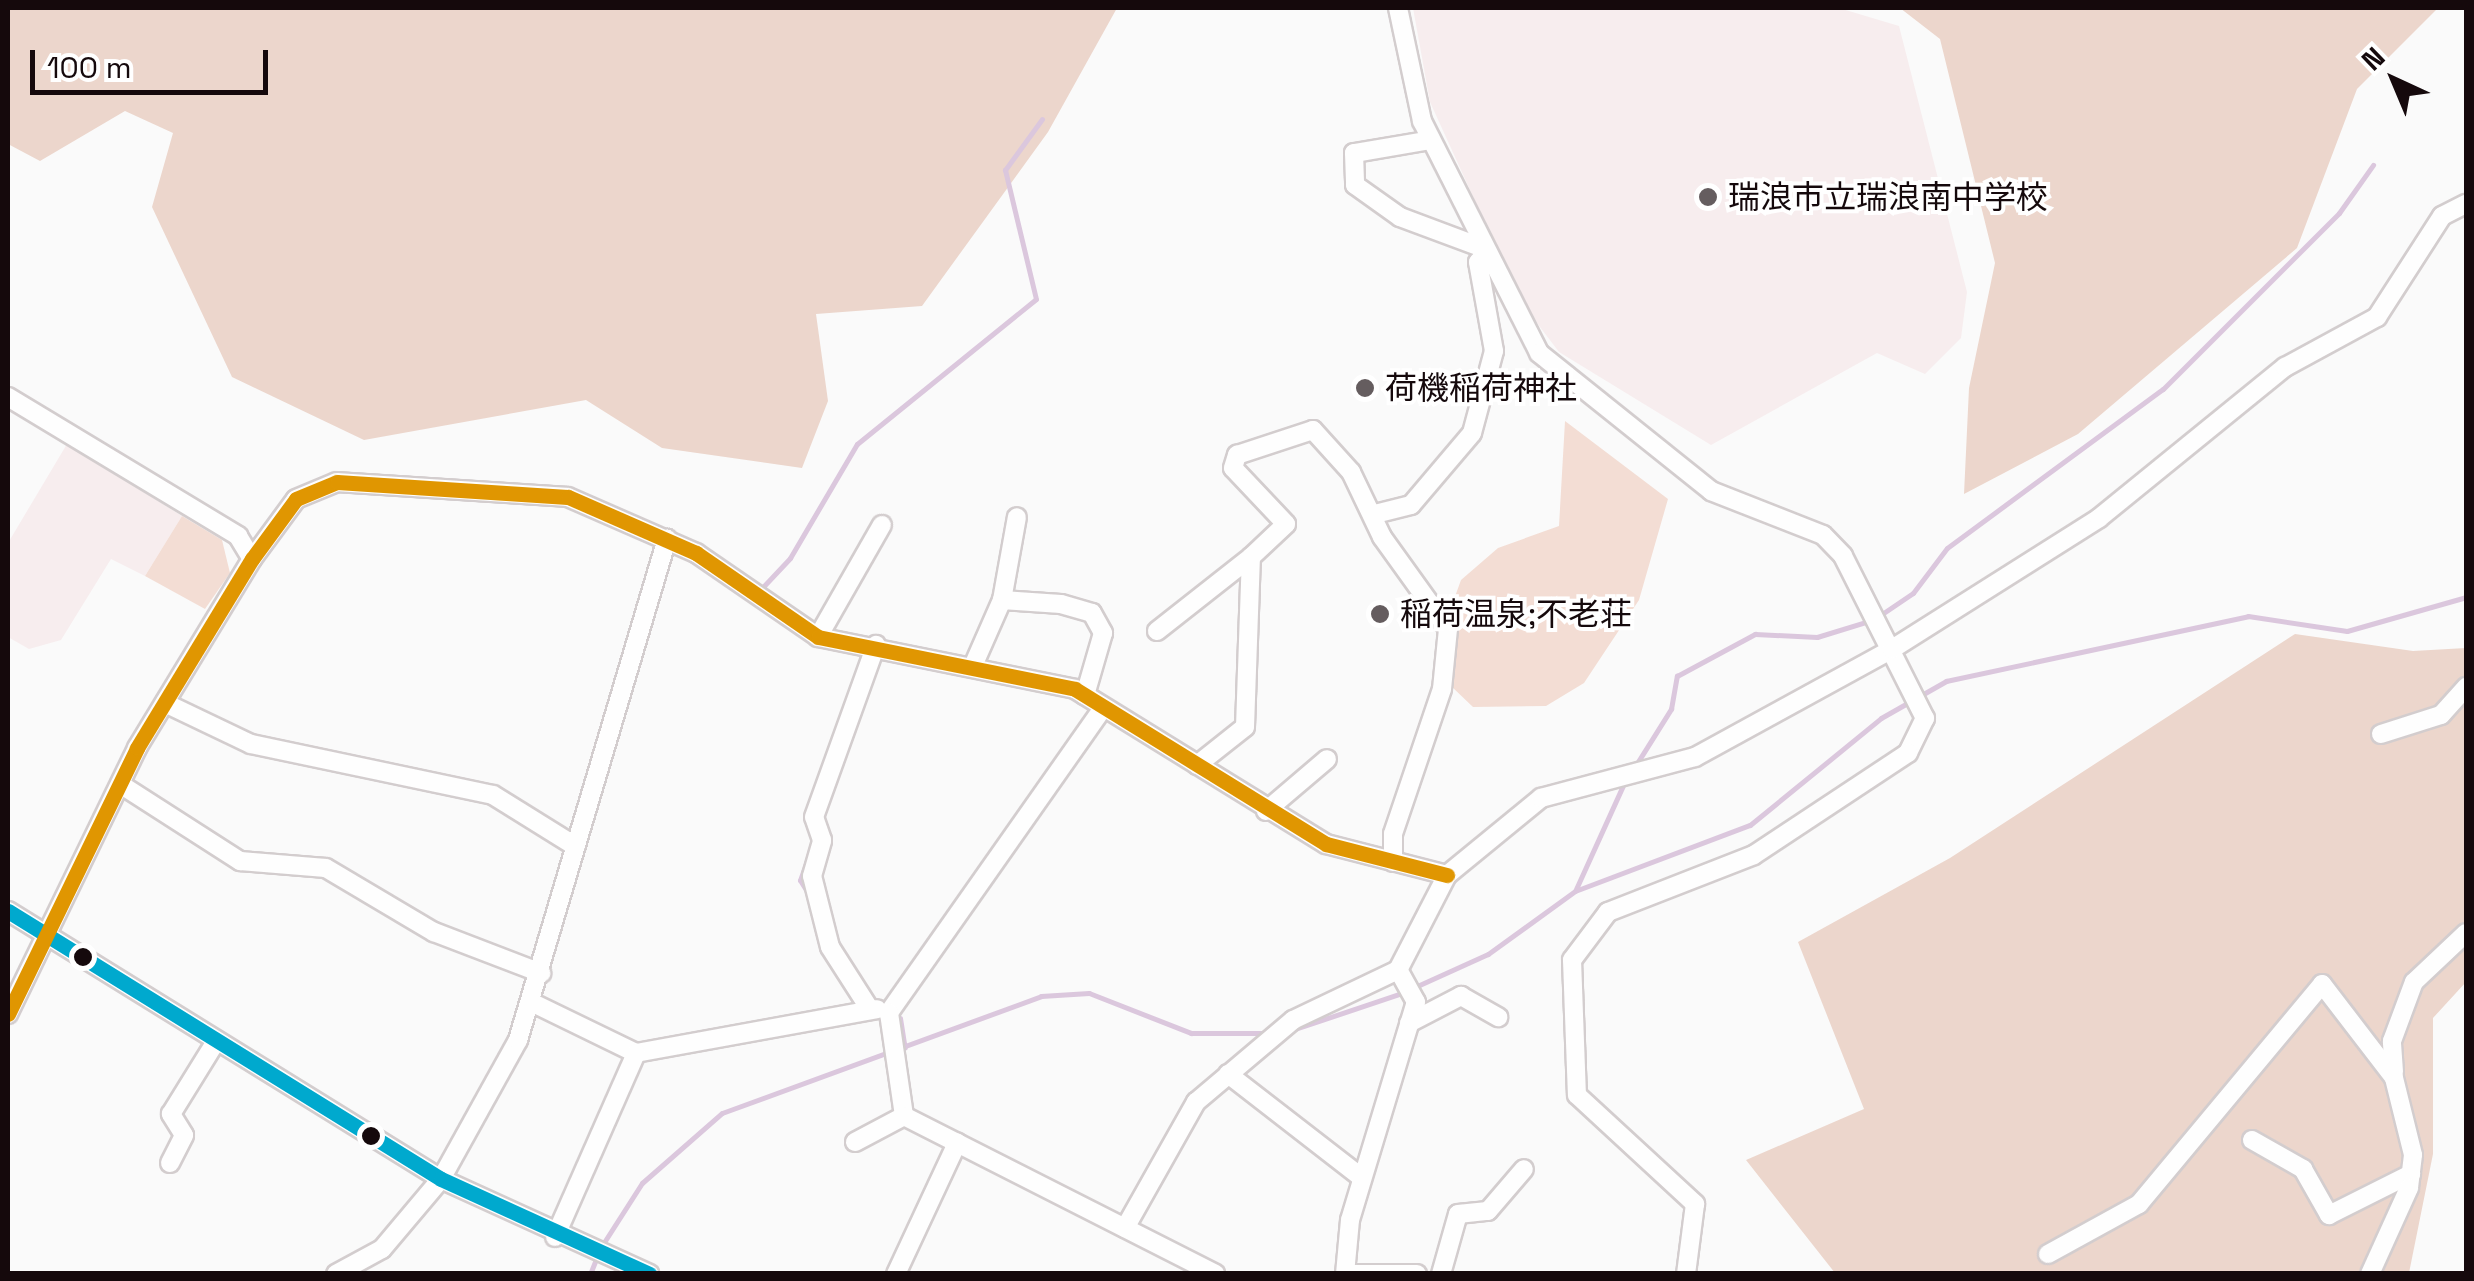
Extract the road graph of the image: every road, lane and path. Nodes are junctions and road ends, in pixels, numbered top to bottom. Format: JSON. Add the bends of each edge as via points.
{"nodes":[{"id":1,"x":1398,"y":8,"type":"edge"},
{"id":2,"x":1431,"y":140,"type":"junction"},
{"id":3,"x":2466,"y":204,"type":"edge"},
{"id":4,"x":1485,"y":251,"type":"junction"},
{"id":5,"x":8,"y":398,"type":"edge"},
{"id":6,"x":1375,"y":514,"type":"junction"},
{"id":7,"x":1016,"y":517,"type":"dead end"},
{"id":8,"x":882,"y":524,"type":"dead end"},
{"id":9,"x":668,"y":540,"type":"junction"},
{"id":10,"x":1251,"y":557,"type":"junction"},
{"id":11,"x":252,"y":558,"type":"junction"},
{"id":12,"x":1002,"y":600,"type":"junction"},
{"id":13,"x":1157,"y":630,"type":"dead end"},
{"id":14,"x":818,"y":637,"type":"junction"},
{"id":15,"x":876,"y":645,"type":"junction"},
{"id":16,"x":1892,"y":649,"type":"junction"},
{"id":17,"x":973,"y":666,"type":"junction"},
{"id":18,"x":2466,"y":687,"type":"edge"},
{"id":19,"x":1085,"y":695,"type":"junction"},
{"id":20,"x":166,"y":704,"type":"junction"},
{"id":21,"x":1103,"y":708,"type":"junction"},
{"id":22,"x":2381,"y":734,"type":"dead end"},
{"id":23,"x":1328,"y":760,"type":"dead end"},
{"id":24,"x":1197,"y":766,"type":"junction"},
{"id":25,"x":120,"y":784,"type":"junction"},
{"id":26,"x":1266,"y":811,"type":"junction"},
{"id":27,"x":575,"y":846,"type":"junction"},
{"id":28,"x":1393,"y":862,"type":"junction"},
{"id":29,"x":1447,"y":875,"type":"junction"},
{"id":30,"x":8,"y":911,"type":"edge"},
{"id":31,"x":2466,"y":934,"type":"edge"},
{"id":32,"x":46,"y":936,"type":"junction"},
{"id":33,"x":1398,"y":970,"type":"junction"},
{"id":34,"x":542,"y":972,"type":"junction"},
{"id":35,"x":533,"y":1003,"type":"junction"},
{"id":36,"x":869,"y":1008,"type":"junction"},
{"id":37,"x":889,"y":1013,"type":"junction"},
{"id":38,"x":8,"y":1014,"type":"edge"},
{"id":39,"x":1498,"y":1017,"type":"dead end"},
{"id":40,"x":1409,"y":1023,"type":"junction"},
{"id":41,"x":215,"y":1042,"type":"junction"},
{"id":42,"x":636,"y":1053,"type":"junction"},
{"id":43,"x":1228,"y":1074,"type":"junction"},
{"id":44,"x":2394,"y":1078,"type":"junction"},
{"id":45,"x":904,"y":1116,"type":"junction"},
{"id":46,"x":2252,"y":1140,"type":"dead end"},
{"id":47,"x":854,"y":1142,"type":"dead end"},
{"id":48,"x":957,"y":1143,"type":"junction"},
{"id":49,"x":170,"y":1162,"type":"dead end"},
{"id":50,"x":1524,"y":1169,"type":"dead end"},
{"id":51,"x":2411,"y":1174,"type":"junction"},
{"id":52,"x":1362,"y":1178,"type":"junction"},
{"id":53,"x":441,"y":1179,"type":"junction"},
{"id":54,"x":1125,"y":1228,"type":"junction"},
{"id":55,"x":555,"y":1237,"type":"junction"},
{"id":56,"x":2048,"y":1254,"type":"dead end"},
{"id":57,"x":591,"y":1260,"type":"edge"},
{"id":58,"x":336,"y":1274,"type":"edge"},
{"id":59,"x":649,"y":1274,"type":"edge"},
{"id":60,"x":896,"y":1274,"type":"edge"},
{"id":61,"x":1215,"y":1274,"type":"edge"},
{"id":62,"x":1346,"y":1274,"type":"edge"},
{"id":63,"x":1417,"y":1274,"type":"edge"},
{"id":64,"x":1441,"y":1274,"type":"edge"},
{"id":65,"x":1686,"y":1274,"type":"edge"},
{"id":66,"x":2370,"y":1274,"type":"edge"}],
"edges":[{"from":1,"to":2,"type":"street"},
{"from":2,"to":4,"type":"street"},
{"from":2,"to":4,"type":"street","via":[[1354,153],[1355,185],[1400,217]]},
{"from":3,"to":16,"type":"street","via":[[2442,216],[2376,317],[2285,366],[2099,518]]},
{"from":4,"to":6,"type":"street","via":[[1478,262],[1494,351],[1472,434],[1411,505]]},
{"from":4,"to":16,"type":"street","via":[[1539,353],[1711,492],[1823,535]]},
{"from":5,"to":11,"type":"street","via":[[238,536]]},
{"from":6,"to":10,"type":"street","via":[[1313,430],[1237,455],[1232,468],[1286,524]]},
{"from":6,"to":28,"type":"street","via":[[1448,629],[1442,689]]},
{"from":7,"to":12,"type":"street"},
{"from":8,"to":14,"type":"street"},
{"from":9,"to":11,"type":"street","via":[[538,490],[336,482],[296,499]]},
{"from":9,"to":14,"type":"street"},
{"from":9,"to":27,"type":"street"},
{"from":10,"to":13,"type":"street"},
{"from":10,"to":24,"type":"street","via":[[1245,727]]},
{"from":11,"to":20,"type":"street"},
{"from":12,"to":17,"type":"street"},
{"from":12,"to":19,"type":"street","via":[[1092,613],[1103,633]]},
{"from":14,"to":15,"type":"street"},
{"from":15,"to":17,"type":"street"},
{"from":15,"to":36,"type":"street","via":[[814,817],[822,840],[812,876],[830,947]]},
{"from":16,"to":29,"type":"street","via":[[1695,756],[1541,798]]},
{"from":16,"to":65,"type":"street","via":[[1925,718],[1908,752],[1754,855],[1608,912],[1572,960],[1578,1095],[1695,1204]]},
{"from":17,"to":19,"type":"street"},
{"from":18,"to":22,"type":"street","via":[[2441,715]]},
{"from":19,"to":21,"type":"street"},
{"from":20,"to":25,"type":"street"},
{"from":20,"to":27,"type":"street","via":[[251,744],[493,795]]},
{"from":21,"to":24,"type":"street"},
{"from":21,"to":37,"type":"street"},
{"from":23,"to":26,"type":"street"},
{"from":24,"to":26,"type":"street"},
{"from":25,"to":32,"type":"street"},
{"from":25,"to":34,"type":"street","via":[[240,861],[326,868],[434,932]]},
{"from":26,"to":28,"type":"street","via":[[1326,844]]},
{"from":27,"to":34,"type":"street"},
{"from":28,"to":29,"type":"street"},
{"from":29,"to":33,"type":"street"},
{"from":30,"to":32,"type":"street"},
{"from":31,"to":44,"type":"street","via":[[2414,982],[2392,1041]]},
{"from":32,"to":38,"type":"street"},
{"from":32,"to":41,"type":"street"},
{"from":33,"to":40,"type":"street","via":[[1416,1002]]},
{"from":33,"to":43,"type":"street","via":[[1293,1020]]},
{"from":34,"to":35,"type":"street"},
{"from":35,"to":42,"type":"street"},
{"from":35,"to":53,"type":"street"},
{"from":36,"to":37,"type":"street"},
{"from":36,"to":42,"type":"street"},
{"from":37,"to":45,"type":"street"},
{"from":39,"to":40,"type":"street","via":[[1460,996]]},
{"from":40,"to":52,"type":"street"},
{"from":41,"to":49,"type":"street","via":[[171,1114],[184,1135]]},
{"from":41,"to":53,"type":"street"},
{"from":42,"to":55,"type":"street"},
{"from":43,"to":52,"type":"street"},
{"from":43,"to":54,"type":"street","via":[[1196,1102]]},
{"from":44,"to":51,"type":"street"},
{"from":44,"to":56,"type":"street","via":[[2322,984],[2140,1204]]},
{"from":45,"to":47,"type":"street"},
{"from":45,"to":48,"type":"street"},
{"from":46,"to":51,"type":"street","via":[[2303,1170],[2330,1214]]},
{"from":48,"to":54,"type":"street"},
{"from":48,"to":60,"type":"street"},
{"from":50,"to":64,"type":"street","via":[[1488,1211],[1458,1214]]},
{"from":51,"to":66,"type":"street"},
{"from":52,"to":62,"type":"street"},
{"from":53,"to":55,"type":"street"},
{"from":53,"to":58,"type":"street","via":[[382,1249]]},
{"from":54,"to":61,"type":"street"},
{"from":55,"to":57,"type":"street"},
{"from":57,"to":59,"type":"street"},
{"from":62,"to":63,"type":"street"}]}
